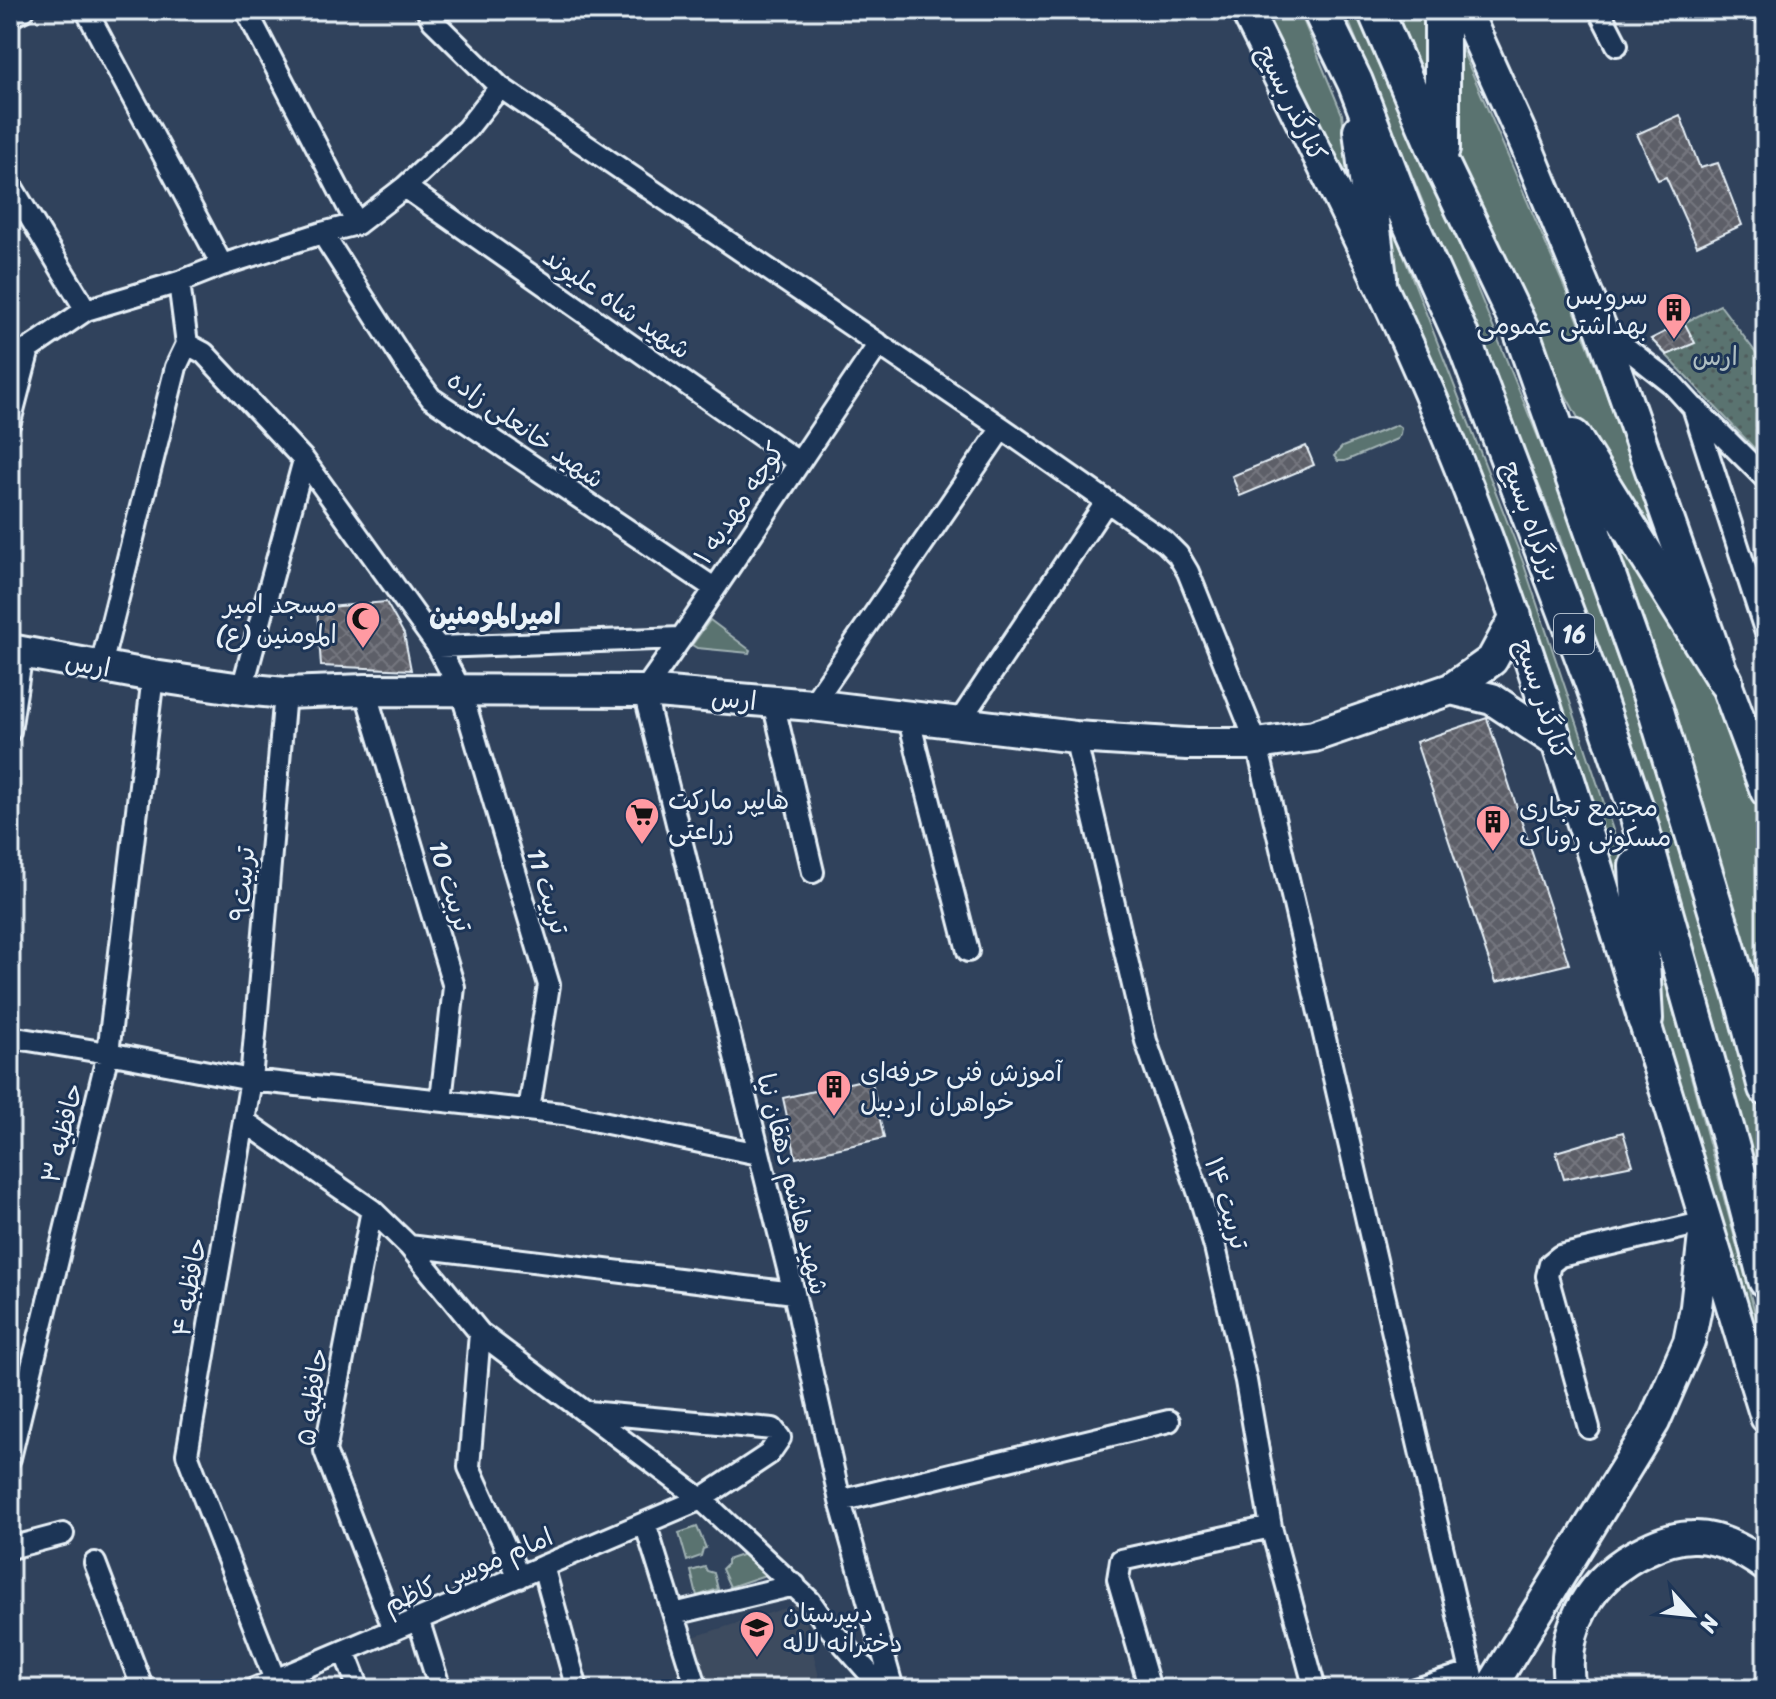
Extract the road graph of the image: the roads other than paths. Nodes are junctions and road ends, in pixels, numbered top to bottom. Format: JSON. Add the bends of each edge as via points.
{"nodes":[{"id":1,"x":24,"y":10,"type":"edge"},
{"id":2,"x":86,"y":10,"type":"edge"},
{"id":3,"x":246,"y":10,"type":"edge"},
{"id":4,"x":427,"y":10,"type":"edge"},
{"id":5,"x":1246,"y":10,"type":"edge"},
{"id":6,"x":1320,"y":10,"type":"edge"},
{"id":7,"x":1375,"y":10,"type":"edge"},
{"id":8,"x":1442,"y":10,"type":"edge"},
{"id":9,"x":1465,"y":10,"type":"edge"},
{"id":10,"x":1599,"y":10,"type":"edge"},
{"id":11,"x":1756,"y":10,"type":"edge"},
{"id":12,"x":1766,"y":13,"type":"edge"},
{"id":13,"x":10,"y":17,"type":"edge"},
{"id":14,"x":1617,"y":45,"type":"dead end"},
{"id":15,"x":1355,"y":82,"type":"junction"},
{"id":16,"x":500,"y":87,"type":"junction"},
{"id":17,"x":1442,"y":165,"type":"junction"},
{"id":18,"x":10,"y":184,"type":"edge"},
{"id":19,"x":405,"y":187,"type":"junction"},
{"id":20,"x":357,"y":224,"type":"junction"},
{"id":21,"x":322,"y":233,"type":"junction"},
{"id":22,"x":222,"y":265,"type":"junction"},
{"id":23,"x":1379,"y":278,"type":"junction"},
{"id":24,"x":179,"y":282,"type":"junction"},
{"id":25,"x":86,"y":310,"type":"junction"},
{"id":26,"x":1601,"y":328,"type":"junction"},
{"id":27,"x":187,"y":344,"type":"junction"},
{"id":28,"x":879,"y":344,"type":"junction"},
{"id":29,"x":19,"y":352,"type":"edge"},
{"id":30,"x":1539,"y":383,"type":"junction"},
{"id":31,"x":1693,"y":407,"type":"junction"},
{"id":32,"x":10,"y":422,"type":"edge"},
{"id":33,"x":1002,"y":428,"type":"junction"},
{"id":34,"x":304,"y":460,"type":"junction"},
{"id":35,"x":798,"y":462,"type":"junction"},
{"id":36,"x":1766,"y":479,"type":"edge"},
{"id":37,"x":1107,"y":501,"type":"junction"},
{"id":38,"x":714,"y":588,"type":"junction"},
{"id":39,"x":1516,"y":616,"type":"junction"},
{"id":40,"x":1766,"y":633,"type":"edge"},
{"id":41,"x":681,"y":638,"type":"junction"},
{"id":42,"x":438,"y":647,"type":"junction"},
{"id":43,"x":16,"y":651,"type":"edge"},
{"id":44,"x":101,"y":666,"type":"junction"},
{"id":45,"x":153,"y":676,"type":"junction"},
{"id":46,"x":1725,"y":681,"type":"junction"},
{"id":47,"x":242,"y":689,"type":"junction"},
{"id":48,"x":1451,"y":689,"type":"junction"},
{"id":49,"x":365,"y":690,"type":"junction"},
{"id":50,"x":461,"y":691,"type":"junction"},
{"id":51,"x":644,"y":691,"type":"junction"},
{"id":52,"x":285,"y":693,"type":"junction"},
{"id":53,"x":773,"y":702,"type":"junction"},
{"id":54,"x":812,"y":705,"type":"junction"},
{"id":55,"x":908,"y":716,"type":"junction"},
{"id":56,"x":959,"y":722,"type":"junction"},
{"id":57,"x":10,"y":731,"type":"edge"},
{"id":58,"x":1075,"y":737,"type":"junction"},
{"id":59,"x":1557,"y":742,"type":"junction"},
{"id":60,"x":1257,"y":744,"type":"junction"},
{"id":61,"x":1766,"y":789,"type":"edge"},
{"id":62,"x":1635,"y":806,"type":"junction"},
{"id":63,"x":813,"y":872,"type":"dead end"},
{"id":64,"x":968,"y":951,"type":"dead end"},
{"id":65,"x":1645,"y":1019,"type":"junction"},
{"id":66,"x":10,"y":1037,"type":"edge"},
{"id":67,"x":108,"y":1053,"type":"junction"},
{"id":68,"x":251,"y":1080,"type":"junction"},
{"id":69,"x":1766,"y":1088,"type":"edge"},
{"id":70,"x":441,"y":1100,"type":"junction"},
{"id":71,"x":529,"y":1110,"type":"junction"},
{"id":72,"x":244,"y":1121,"type":"junction"},
{"id":73,"x":759,"y":1154,"type":"junction"},
{"id":74,"x":372,"y":1210,"type":"junction"},
{"id":75,"x":1706,"y":1222,"type":"junction"},
{"id":76,"x":409,"y":1246,"type":"junction"},
{"id":77,"x":1766,"y":1280,"type":"edge"},
{"id":78,"x":794,"y":1293,"type":"junction"},
{"id":79,"x":480,"y":1333,"type":"junction"},
{"id":80,"x":585,"y":1412,"type":"junction"},
{"id":81,"x":1766,"y":1417,"type":"edge"},
{"id":82,"x":1169,"y":1421,"type":"dead end"},
{"id":83,"x":1589,"y":1428,"type":"dead end"},
{"id":84,"x":10,"y":1458,"type":"edge"},
{"id":85,"x":701,"y":1499,"type":"junction"},
{"id":86,"x":840,"y":1501,"type":"junction"},
{"id":87,"x":645,"y":1523,"type":"junction"},
{"id":88,"x":1271,"y":1527,"type":"junction"},
{"id":89,"x":63,"y":1534,"type":"dead end"},
{"id":90,"x":10,"y":1548,"type":"edge"},
{"id":91,"x":95,"y":1563,"type":"dead end"},
{"id":92,"x":543,"y":1566,"type":"junction"},
{"id":93,"x":1766,"y":1566,"type":"edge"},
{"id":94,"x":519,"y":1577,"type":"junction"},
{"id":95,"x":795,"y":1585,"type":"junction"},
{"id":96,"x":674,"y":1614,"type":"junction"},
{"id":97,"x":418,"y":1619,"type":"junction"},
{"id":98,"x":394,"y":1630,"type":"junction"},
{"id":99,"x":344,"y":1651,"type":"junction"},
{"id":100,"x":275,"y":1680,"type":"junction"},
{"id":101,"x":1479,"y":1683,"type":"edge"},
{"id":102,"x":143,"y":1689,"type":"edge"},
{"id":103,"x":254,"y":1689,"type":"edge"},
{"id":104,"x":359,"y":1689,"type":"edge"},
{"id":105,"x":440,"y":1689,"type":"edge"},
{"id":106,"x":577,"y":1689,"type":"edge"},
{"id":107,"x":697,"y":1689,"type":"edge"},
{"id":108,"x":883,"y":1689,"type":"edge"},
{"id":109,"x":893,"y":1689,"type":"edge"},
{"id":110,"x":1150,"y":1689,"type":"edge"},
{"id":111,"x":1315,"y":1689,"type":"edge"},
{"id":112,"x":1416,"y":1689,"type":"edge"},
{"id":113,"x":1570,"y":1689,"type":"edge"}],
"edges":[{"from":1,"to":13,"type":"street"},
{"from":2,"to":22,"type":"street"},
{"from":3,"to":20,"type":"street"},
{"from":4,"to":16,"type":"street"},
{"from":5,"to":23,"type":"main road","name":"کنارگذر بسیج"},
{"from":6,"to":15,"type":"highway","name":"بزرگراه بسیج","number":"16"},
{"from":7,"to":17,"type":"highway","name":"بزرگراه بسیج","number":"16"},
{"from":8,"to":17,"type":"highway"},
{"from":9,"to":26,"type":"main road"},
{"from":10,"to":14,"type":"street"},
{"from":11,"to":12,"type":"street"},
{"from":15,"to":23,"type":"highway"},
{"from":15,"to":62,"type":"highway","name":"بزرگراه بسیج","number":"16","via":[[1466,347]]},
{"from":16,"to":19,"type":"street","via":[[467,129]]},
{"from":16,"to":28,"type":"street"},
{"from":17,"to":30,"type":"highway","name":"بزرگراه بسیج","number":"16","via":[[1521,330]]},
{"from":18,"to":25,"type":"street"},
{"from":19,"to":20,"type":"street"},
{"from":19,"to":35,"type":"street","name":"شهید شاه علیوند"},
{"from":20,"to":21,"type":"street"},
{"from":21,"to":22,"type":"street"},
{"from":21,"to":38,"type":"street","name":"شهید خانعلی زاده","via":[[431,398]]},
{"from":22,"to":24,"type":"street"},
{"from":23,"to":39,"type":"main road","name":"کنارگذر بسیج","via":[[1447,434]]},
{"from":24,"to":25,"type":"street"},
{"from":24,"to":27,"type":"street"},
{"from":25,"to":29,"type":"street"},
{"from":26,"to":31,"type":"street"},
{"from":26,"to":46,"type":"main road"},
{"from":27,"to":34,"type":"street","name":"تربیت 11","via":[[204,353]]},
{"from":27,"to":44,"type":"street","via":[[176,367]]},
{"from":28,"to":33,"type":"street"},
{"from":28,"to":35,"type":"street","name":"کوچه مهدیه ۱"},
{"from":29,"to":32,"type":"street"},
{"from":30,"to":46,"type":"highway"},
{"from":30,"to":69,"type":"highway","name":"بزرگراه بسیج","number":"16","via":[[1656,711]]},
{"from":31,"to":36,"type":"street"},
{"from":31,"to":40,"type":"street"},
{"from":33,"to":37,"type":"street"},
{"from":33,"to":54,"type":"street"},
{"from":34,"to":42,"type":"street","name":"تربیت 11"},
{"from":34,"to":47,"type":"street"},
{"from":35,"to":38,"type":"street","name":"کوچه مهدیه ۱"},
{"from":37,"to":56,"type":"street"},
{"from":37,"to":60,"type":"street","via":[[1178,555]]},
{"from":38,"to":41,"type":"street","name":"کوچه مهدیه ۱"},
{"from":39,"to":48,"type":"main road","name":"ارس","via":[[1492,660]]},
{"from":39,"to":59,"type":"main road","name":"کنارگذر بسیج"},
{"from":41,"to":42,"type":"street"},
{"from":41,"to":51,"type":"street","name":"کوچه مهدیه ۱"},
{"from":42,"to":50,"type":"street","name":"تربیت 11"},
{"from":43,"to":44,"type":"main road","name":"ارس"},
{"from":43,"to":57,"type":"street"},
{"from":44,"to":45,"type":"main road","name":"ارس"},
{"from":45,"to":47,"type":"main road","name":"ارس"},
{"from":45,"to":67,"type":"street","name":"حافظیه ۳"},
{"from":46,"to":61,"type":"main road"},
{"from":47,"to":52,"type":"main road","name":"ارس"},
{"from":48,"to":59,"type":"main road","via":[[1492,699]]},
{"from":48,"to":60,"type":"main road","name":"ارس","via":[[1314,736]]},
{"from":49,"to":50,"type":"main road","name":"ارس"},
{"from":49,"to":52,"type":"main road","name":"ارس"},
{"from":49,"to":70,"type":"street","name":"تربیت 10","via":[[454,987]]},
{"from":50,"to":51,"type":"main road","name":"ارس"},
{"from":50,"to":71,"type":"street","name":"تربیت 11","via":[[549,985]]},
{"from":51,"to":53,"type":"main road","name":"ارس"},
{"from":51,"to":73,"type":"street","name":"شهید هاشم دهقان نیا"},
{"from":52,"to":68,"type":"street","name":"تربیت۹"},
{"from":53,"to":54,"type":"main road","name":"ارس"},
{"from":53,"to":63,"type":"street"},
{"from":54,"to":55,"type":"main road","name":"ارس"},
{"from":55,"to":56,"type":"main road","name":"ارس"},
{"from":55,"to":64,"type":"street"},
{"from":56,"to":58,"type":"main road","name":"ارس"},
{"from":58,"to":60,"type":"main road","name":"ارس"},
{"from":58,"to":88,"type":"street","name":"تربیت ۱۴","via":[[1146,1041],[1199,1194],[1227,1296]]},
{"from":59,"to":65,"type":"main road","name":"کنارگذر بسیج"},
{"from":60,"to":101,"type":"street"},
{"from":62,"to":65,"type":"highway"},
{"from":62,"to":77,"type":"highway","name":"بزرگراه بسیج","number":"16"},
{"from":65,"to":75,"type":"main road","name":"کنارگذر بسیج"},
{"from":66,"to":67,"type":"street"},
{"from":67,"to":68,"type":"street"},
{"from":67,"to":84,"type":"street","name":"حافظیه ۳"},
{"from":68,"to":70,"type":"street"},
{"from":68,"to":72,"type":"street","name":"حافظیه ۴"},
{"from":70,"to":71,"type":"street"},
{"from":71,"to":73,"type":"street"},
{"from":72,"to":74,"type":"street"},
{"from":72,"to":100,"type":"street","name":"حافظیه ۴","via":[[187,1454]]},
{"from":73,"to":78,"type":"street","name":"شهید هاشم دهقان نیا"},
{"from":74,"to":76,"type":"street"},
{"from":74,"to":98,"type":"street","name":"حافظیه ۵","via":[[325,1451]]},
{"from":75,"to":81,"type":"main road","name":"کنارگذر بسیج"},
{"from":75,"to":83,"type":"street","via":[[1560,1256],[1550,1264],[1547,1276]]},
{"from":75,"to":101,"type":"main road","via":[[1689,1342],[1654,1422]]},
{"from":76,"to":78,"type":"street"},
{"from":76,"to":79,"type":"street"},
{"from":78,"to":86,"type":"street","name":"شهید هاشم دهقان نیا"},
{"from":79,"to":80,"type":"street"},
{"from":79,"to":94,"type":"street","via":[[469,1467]]},
{"from":80,"to":85,"type":"street"},
{"from":80,"to":85,"type":"street","name":"امام موسی کاظم","via":[[773,1429],[780,1438],[769,1454]]},
{"from":82,"to":86,"type":"street"},
{"from":85,"to":87,"type":"street","name":"امام موسی کاظم"},
{"from":85,"to":95,"type":"street"},
{"from":86,"to":109,"type":"street","name":"شهید هاشم دهقان نیا"},
{"from":87,"to":92,"type":"street","name":"امام موسی کاظم"},
{"from":87,"to":96,"type":"street"},
{"from":88,"to":110,"type":"street","via":[[1121,1560],[1118,1579]]},
{"from":88,"to":111,"type":"street","name":"تربیت ۱۴"},
{"from":89,"to":90,"type":"street"},
{"from":91,"to":102,"type":"street"},
{"from":92,"to":94,"type":"street","name":"امام موسی کاظم"},
{"from":92,"to":106,"type":"street"},
{"from":93,"to":113,"type":"main road","via":[[1725,1543],[1694,1537],[1660,1543],[1632,1556],[1609,1572],[1574,1623],[1568,1650]]},
{"from":94,"to":97,"type":"street","name":"امام موسی کاظم"},
{"from":95,"to":96,"type":"street"},
{"from":95,"to":108,"type":"street"},
{"from":96,"to":107,"type":"street"},
{"from":97,"to":98,"type":"street","name":"امام موسی کاظم"},
{"from":97,"to":105,"type":"street"},
{"from":98,"to":99,"type":"street","name":"امام موسی کاظم"},
{"from":99,"to":100,"type":"street","name":"امام موسی کاظم"},
{"from":99,"to":104,"type":"street"},
{"from":100,"to":103,"type":"street","name":"امام موسی کاظم"},
{"from":101,"to":112,"type":"street"}]}
